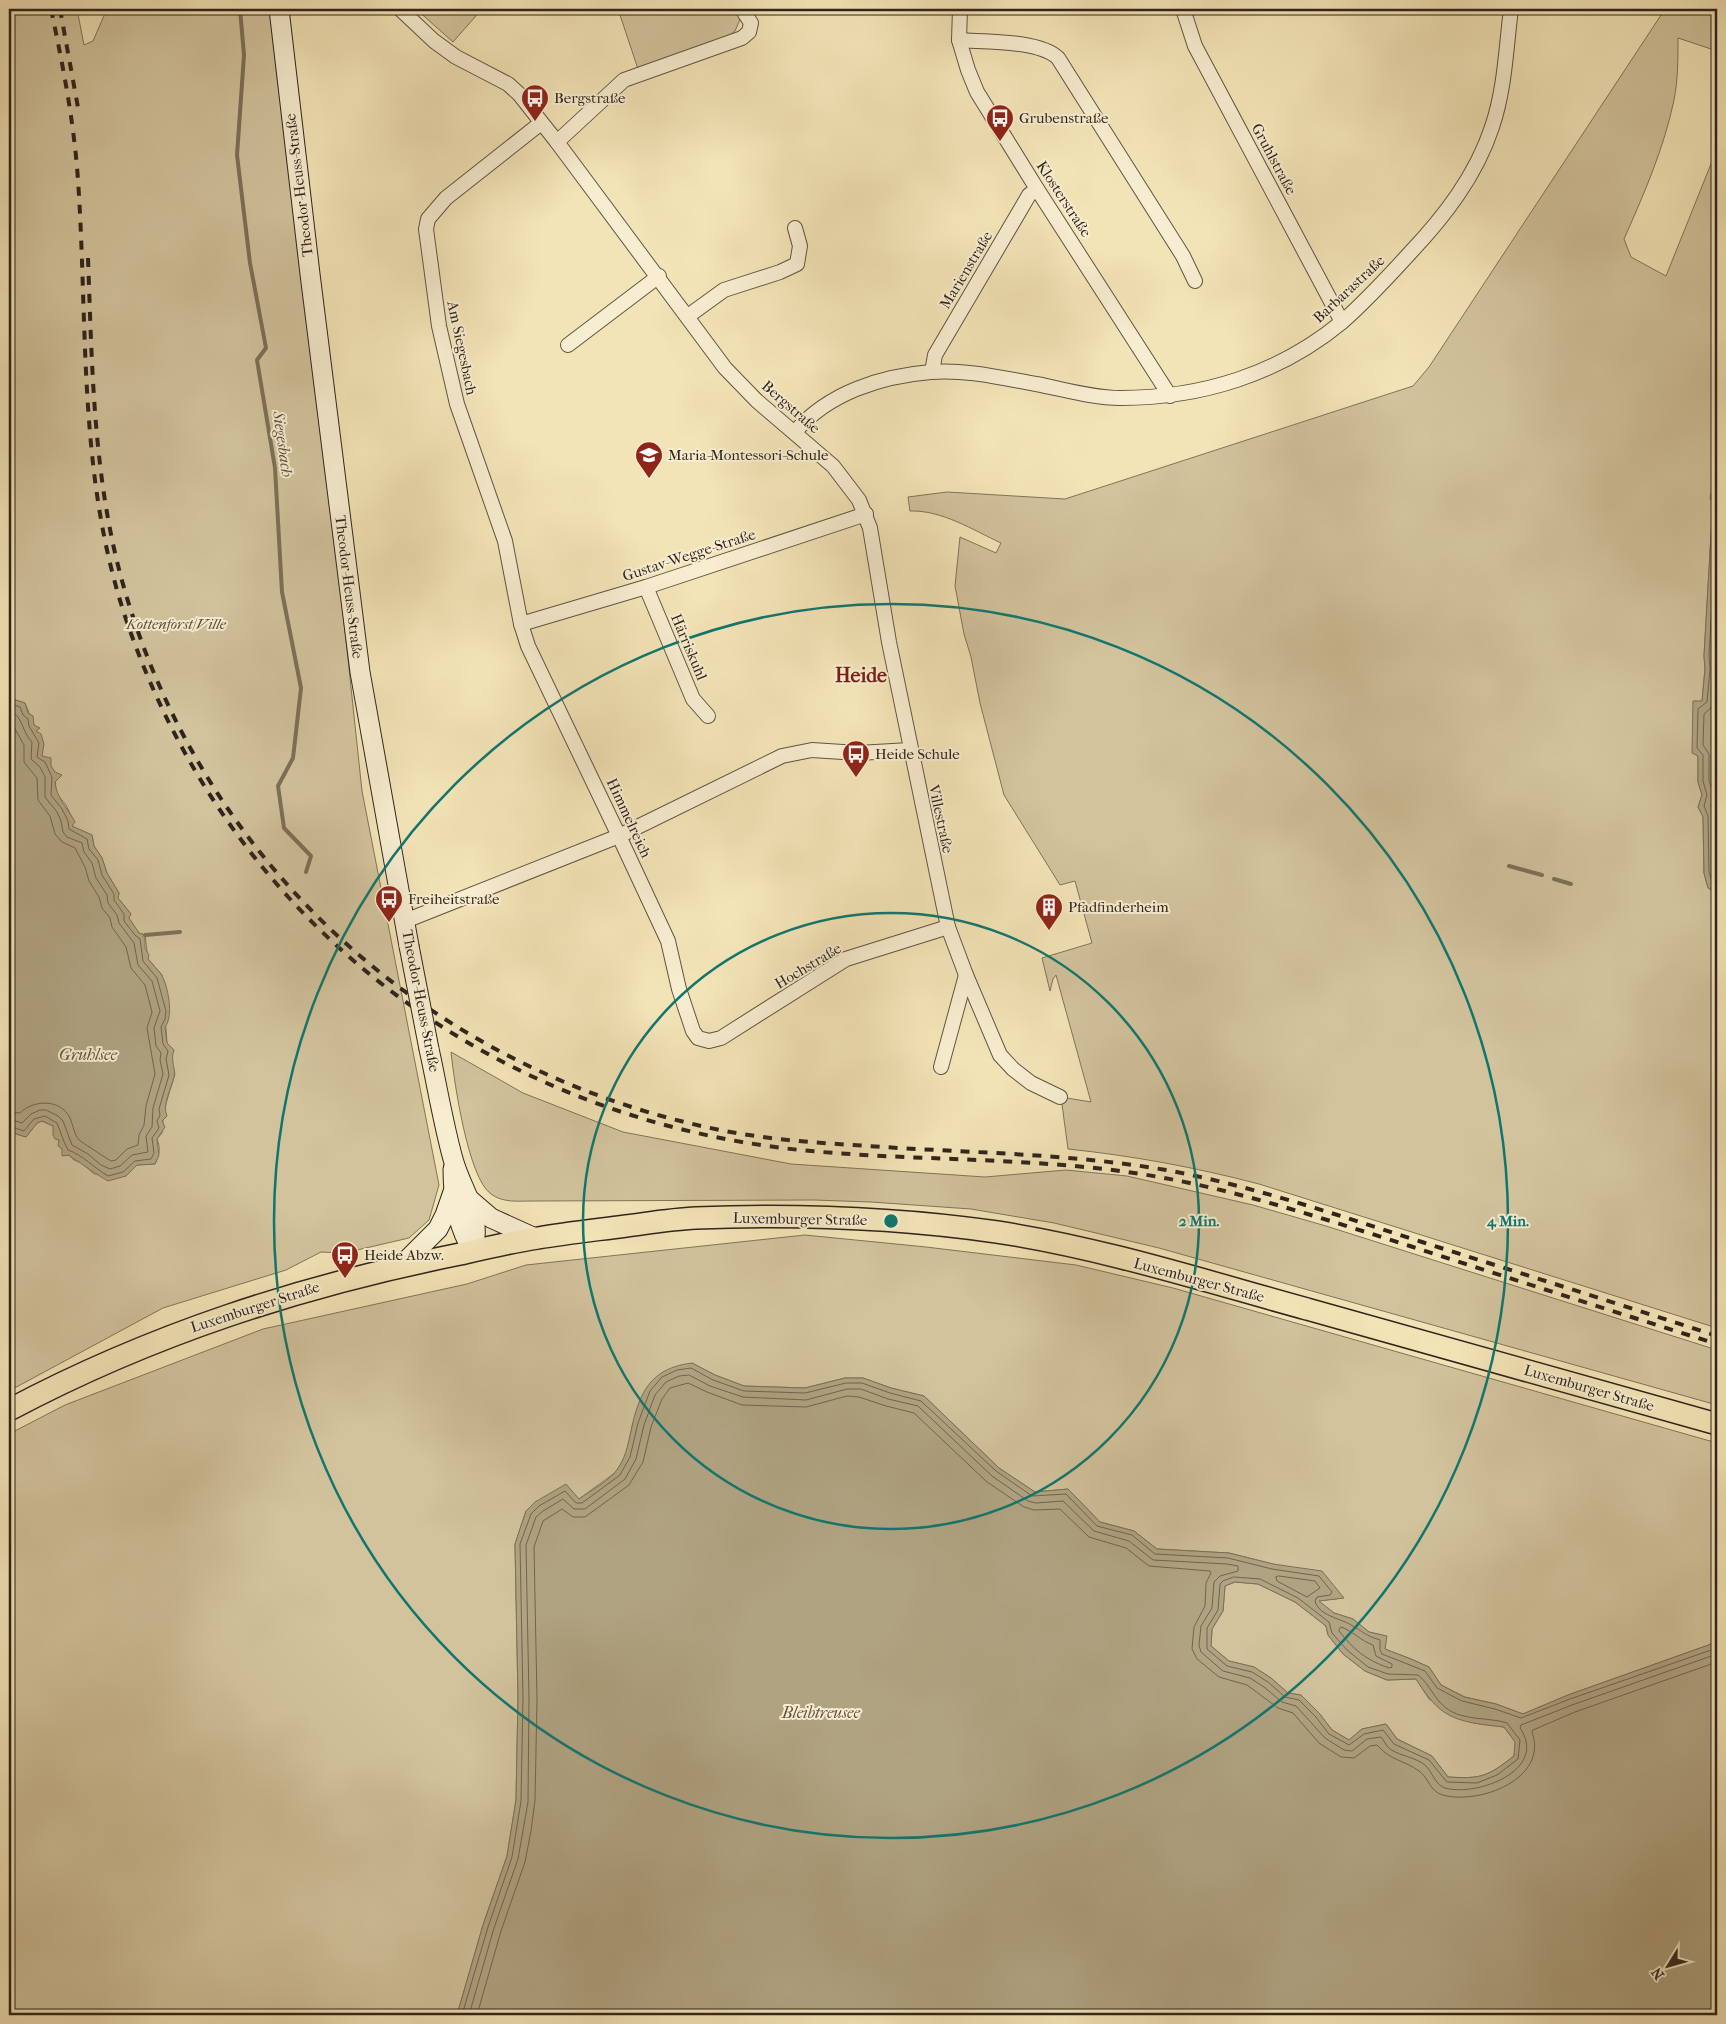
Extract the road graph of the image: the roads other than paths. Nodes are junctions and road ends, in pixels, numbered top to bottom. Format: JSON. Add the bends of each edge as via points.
{"nodes":[{"id":1,"x":279,"y":9,"type":"edge"},
{"id":2,"x":400,"y":9,"type":"edge"},
{"id":3,"x":742,"y":9,"type":"edge"},
{"id":4,"x":960,"y":9,"type":"edge"},
{"id":5,"x":1183,"y":9,"type":"edge"},
{"id":6,"x":1511,"y":9,"type":"edge"},
{"id":7,"x":959,"y":40,"type":"junction"},
{"id":8,"x":541,"y":123,"type":"junction"},
{"id":9,"x":557,"y":142,"type":"junction"},
{"id":10,"x":1037,"y":189,"type":"junction"},
{"id":11,"x":795,"y":228,"type":"dead end"},
{"id":12,"x":659,"y":276,"type":"junction"},
{"id":13,"x":1194,"y":281,"type":"dead end"},
{"id":14,"x":688,"y":316,"type":"junction"},
{"id":15,"x":1342,"y":322,"type":"junction"},
{"id":16,"x":568,"y":345,"type":"dead end"},
{"id":17,"x":932,"y":372,"type":"junction"},
{"id":18,"x":1170,"y":396,"type":"junction"},
{"id":19,"x":795,"y":432,"type":"junction"},
{"id":20,"x":866,"y":514,"type":"junction"},
{"id":21,"x":646,"y":587,"type":"junction"},
{"id":22,"x":521,"y":624,"type":"junction"},
{"id":23,"x":708,"y":716,"type":"dead end"},
{"id":24,"x":910,"y":750,"type":"junction"},
{"id":25,"x":619,"y":836,"type":"junction"},
{"id":26,"x":405,"y":922,"type":"junction"},
{"id":27,"x":948,"y":927,"type":"junction"},
{"id":28,"x":966,"y":975,"type":"junction"},
{"id":29,"x":694,"y":1031,"type":"joint"},
{"id":30,"x":941,"y":1067,"type":"dead end"},
{"id":31,"x":1060,"y":1097,"type":"dead end"},
{"id":32,"x":453,"y":1161,"type":"junction"},
{"id":33,"x":453,"y":1191,"type":"junction"},
{"id":34,"x":470,"y":1200,"type":"junction"},
{"id":35,"x":536,"y":1238,"type":"junction"},
{"id":36,"x":473,"y":1251,"type":"junction"},
{"id":37,"x":402,"y":1265,"type":"junction"},
{"id":38,"x":9,"y":1410,"type":"edge"},
{"id":39,"x":1717,"y":1424,"type":"edge"}],
"edges":[{"from":1,"to":26,"type":"main road","name":"Theodor-Heuss-Straße","via":[[360,672]]},
{"from":2,"to":8,"type":"street","name":"Bergstraße","via":[[456,57],[508,84]]},
{"from":3,"to":9,"type":"street","via":[[751,23],[749,32],[742,38],[624,80]]},
{"from":4,"to":7,"type":"street","name":"Klosterstraße"},
{"from":5,"to":15,"type":"street","name":"Gruhlstraße","via":[[1195,46]]},
{"from":6,"to":15,"type":"street","name":"Barbarastraße","via":[[1503,78],[1493,126],[1478,161],[1459,194],[1430,232]]},
{"from":7,"to":10,"type":"street","name":"Klosterstraße","via":[[978,92]]},
{"from":7,"to":13,"type":"street","via":[[1036,46],[1058,58],[1183,256]]},
{"from":8,"to":9,"type":"street","name":"Bergstraße"},
{"from":8,"to":22,"type":"street","name":"Am Siegesbach","via":[[446,198],[428,219],[426,229],[439,326],[455,395],[505,541]]},
{"from":9,"to":12,"type":"street","name":"Bergstraße"},
{"from":10,"to":17,"type":"street","name":"Marienstraße","via":[[1029,195],[935,355]]},
{"from":10,"to":18,"type":"street","name":"Klosterstraße"},
{"from":11,"to":14,"type":"street","via":[[800,246],[796,264],[724,290]]},
{"from":12,"to":14,"type":"street","name":"Bergstraße"},
{"from":12,"to":16,"type":"street"},
{"from":14,"to":19,"type":"street","name":"Bergstraße","via":[[726,368],[757,401]]},
{"from":15,"to":18,"type":"street","name":"Barbarastraße","via":[[1286,359],[1240,380],[1200,392]]},
{"from":17,"to":18,"type":"street","name":"Barbarastraße","via":[[990,376],[1098,396]]},
{"from":17,"to":19,"type":"street","name":"Barbarastraße","via":[[860,387],[808,416]]},
{"from":19,"to":20,"type":"street","name":"Bergstraße","via":[[833,466]]},
{"from":20,"to":21,"type":"street","name":"Gustav-Wegge-Straße"},
{"from":20,"to":24,"type":"street","name":"Villestraße"},
{"from":21,"to":22,"type":"street","name":"Gustav-Wegge-Straße"},
{"from":21,"to":23,"type":"street","name":"Härriskuhl","via":[[693,699]]},
{"from":22,"to":25,"type":"street","name":"Himmelreich","via":[[528,646]]},
{"from":24,"to":25,"type":"street","via":[[858,753],[812,750],[782,756]]},
{"from":24,"to":27,"type":"street","name":"Villestraße"},
{"from":25,"to":26,"type":"street"},
{"from":25,"to":29,"type":"street","name":"Himmelreich","via":[[668,941],[679,989]]},
{"from":26,"to":32,"type":"main road","name":"Theodor-Heuss-Straße","bridge":true},
{"from":27,"to":28,"type":"street","name":"Villestraße"},
{"from":27,"to":29,"type":"street","name":"Hochstraße","via":[[846,960],[721,1038],[709,1041],[698,1038]]},
{"from":28,"to":30,"type":"street"},
{"from":28,"to":31,"type":"street","name":"Villestraße","via":[[1000,1055],[1031,1083]]},
{"from":32,"to":33,"type":"main road","name":"Theodor-Heuss-Straße"},
{"from":32,"to":34,"type":"main road","name":"Theodor-Heuss-Straße"},
{"from":33,"to":36,"type":"main road","name":"Theodor-Heuss-Straße","via":[[461,1227]]},
{"from":33,"to":37,"type":"main road","via":[[438,1228]]},
{"from":34,"to":35,"type":"main road","via":[[491,1218]]},
{"from":34,"to":36,"type":"main road","name":"Theodor-Heuss-Straße","via":[[476,1225]]},
{"from":35,"to":36,"type":"main road","name":"Luxemburger Straße"},
{"from":35,"to":39,"type":"main road","name":"Luxemburger Straße","via":[[692,1218],[806,1217],[905,1221],[1000,1233],[1176,1273]]},
{"from":36,"to":37,"type":"main road","name":"Luxemburger Straße"},
{"from":37,"to":38,"type":"main road","name":"Luxemburger Straße","via":[[228,1314],[116,1358]]}]}
